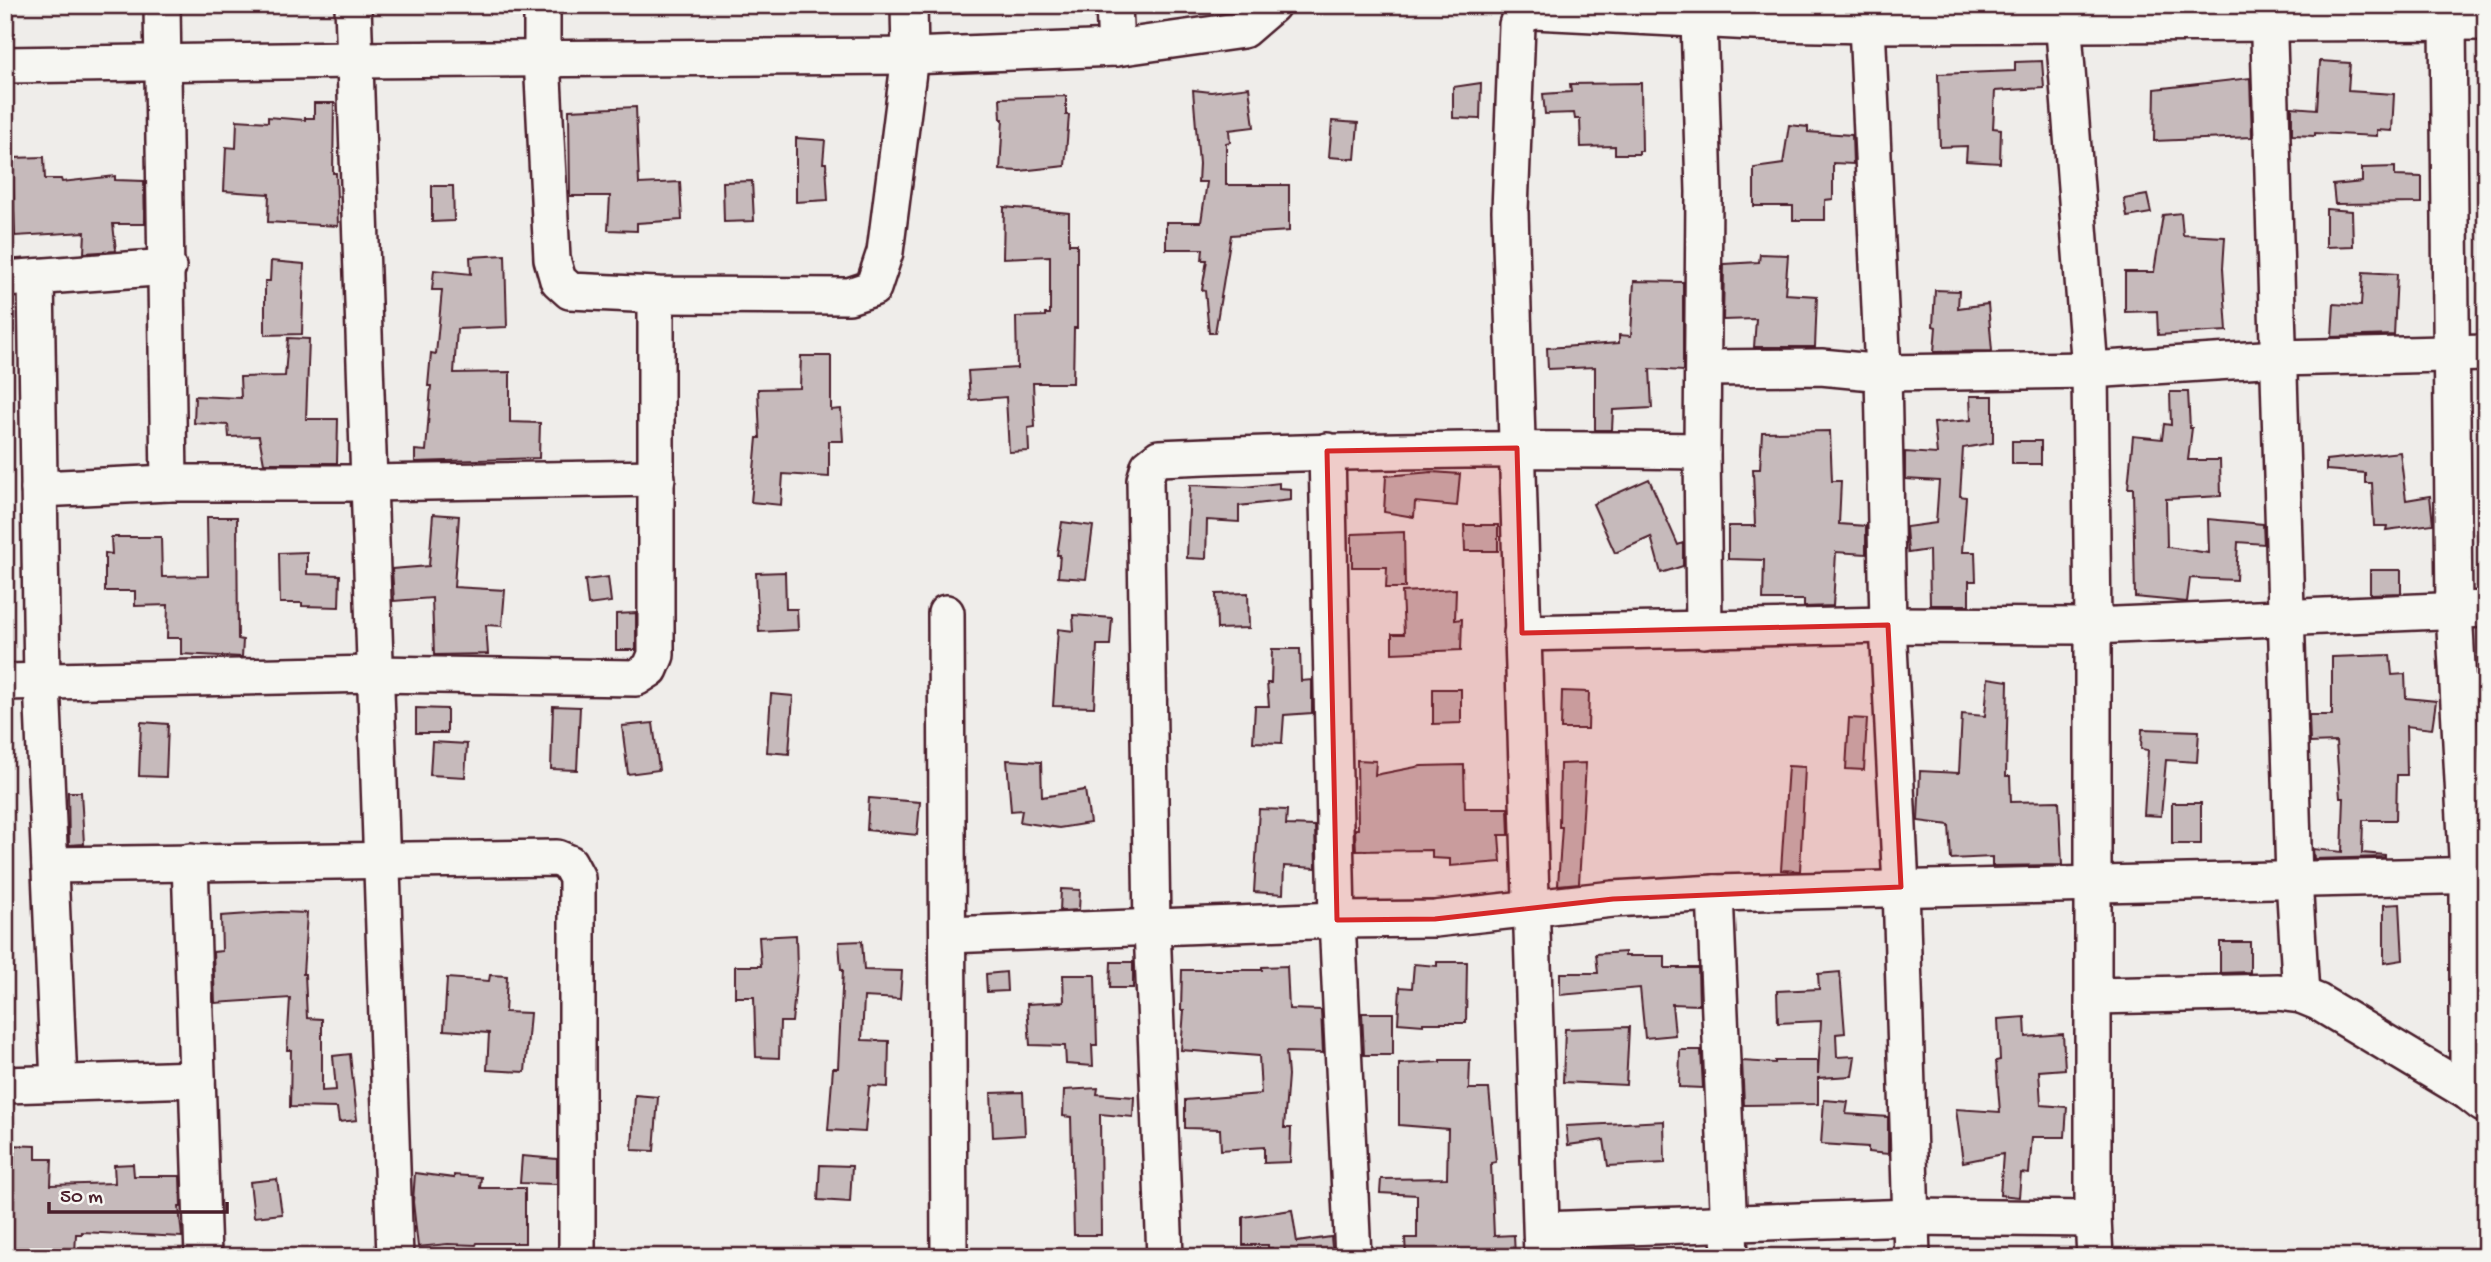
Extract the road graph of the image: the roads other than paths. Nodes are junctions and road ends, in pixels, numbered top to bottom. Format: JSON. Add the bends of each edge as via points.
{"nodes":[{"id":1,"x":162,"y":5,"type":"edge"},
{"id":2,"x":354,"y":5,"type":"edge"},
{"id":3,"x":542,"y":5,"type":"edge"},
{"id":4,"x":909,"y":5,"type":"edge"},
{"id":5,"x":1114,"y":5,"type":"edge"},
{"id":6,"x":1272,"y":5,"type":"edge"},
{"id":7,"x":2063,"y":15,"type":"edge"},
{"id":8,"x":2269,"y":15,"type":"edge"},
{"id":9,"x":1699,"y":19,"type":"junction"},
{"id":10,"x":2486,"y":22,"type":"edge"},
{"id":11,"x":2448,"y":23,"type":"junction"},
{"id":12,"x":1867,"y":25,"type":"junction"},
{"id":13,"x":1116,"y":48,"type":"junction"},
{"id":14,"x":910,"y":57,"type":"junction"},
{"id":15,"x":542,"y":58,"type":"junction"},
{"id":16,"x":355,"y":60,"type":"junction"},
{"id":17,"x":163,"y":62,"type":"junction"},
{"id":18,"x":5,"y":65,"type":"edge"},
{"id":19,"x":168,"y":267,"type":"junction"},
{"id":20,"x":21,"y":278,"type":"edge"},
{"id":21,"x":656,"y":295,"type":"junction"},
{"id":22,"x":2486,"y":353,"type":"edge"},
{"id":23,"x":2451,"y":354,"type":"junction"},
{"id":24,"x":2278,"y":358,"type":"junction"},
{"id":25,"x":1704,"y":368,"type":"junction"},
{"id":26,"x":2090,"y":370,"type":"junction"},
{"id":27,"x":1883,"y":373,"type":"junction"},
{"id":28,"x":1517,"y":448,"type":"junction"},
{"id":29,"x":1327,"y":451,"type":"junction"},
{"id":30,"x":1702,"y":451,"type":"junction"},
{"id":31,"x":657,"y":478,"type":"junction"},
{"id":32,"x":169,"y":483,"type":"junction"},
{"id":33,"x":368,"y":484,"type":"junction"},
{"id":34,"x":39,"y":489,"type":"junction"},
{"id":35,"x":2470,"y":610,"type":"edge"},
{"id":36,"x":946,"y":613,"type":"dead end"},
{"id":37,"x":2286,"y":618,"type":"junction"},
{"id":38,"x":1888,"y":625,"type":"junction"},
{"id":39,"x":2093,"y":626,"type":"junction"},
{"id":40,"x":1704,"y":630,"type":"junction"},
{"id":41,"x":1522,"y":633,"type":"junction"},
{"id":42,"x":374,"y":674,"type":"junction"},
{"id":43,"x":5,"y":682,"type":"edge"},
{"id":44,"x":42,"y":682,"type":"junction"},
{"id":45,"x":382,"y":859,"type":"junction"},
{"id":46,"x":190,"y":862,"type":"junction"},
{"id":47,"x":50,"y":865,"type":"junction"},
{"id":48,"x":2477,"y":875,"type":"edge"},
{"id":49,"x":2294,"y":879,"type":"junction"},
{"id":50,"x":2093,"y":883,"type":"junction"},
{"id":51,"x":1901,"y":887,"type":"junction"},
{"id":52,"x":1715,"y":892,"type":"junction"},
{"id":53,"x":1531,"y":909,"type":"junction"},
{"id":54,"x":1337,"y":920,"type":"junction"},
{"id":55,"x":1152,"y":927,"type":"junction"},
{"id":56,"x":948,"y":935,"type":"junction"},
{"id":57,"x":2094,"y":996,"type":"junction"},
{"id":58,"x":2301,"y":996,"type":"junction"},
{"id":59,"x":197,"y":1079,"type":"junction"},
{"id":60,"x":59,"y":1083,"type":"junction"},
{"id":61,"x":5,"y":1085,"type":"edge"},
{"id":62,"x":2477,"y":1087,"type":"edge"},
{"id":63,"x":1912,"y":1217,"type":"junction"},
{"id":64,"x":2093,"y":1219,"type":"junction"},
{"id":65,"x":1730,"y":1241,"type":"edge"},
{"id":66,"x":1542,"y":1243,"type":"edge"},
{"id":67,"x":203,"y":1257,"type":"edge"},
{"id":68,"x":395,"y":1257,"type":"edge"},
{"id":69,"x":577,"y":1257,"type":"edge"},
{"id":70,"x":950,"y":1257,"type":"edge"},
{"id":71,"x":1165,"y":1257,"type":"edge"},
{"id":72,"x":1353,"y":1257,"type":"edge"},
{"id":73,"x":1912,"y":1257,"type":"edge"},
{"id":74,"x":2095,"y":1257,"type":"edge"}],
"edges":[{"from":1,"to":17,"type":"street"},
{"from":2,"to":16,"type":"street"},
{"from":3,"to":15,"type":"street"},
{"from":4,"to":14,"type":"street"},
{"from":5,"to":13,"type":"street"},
{"from":6,"to":13,"type":"street","via":[[1243,30]]},
{"from":7,"to":8,"type":"street"},
{"from":7,"to":12,"type":"street"},
{"from":7,"to":26,"type":"street"},
{"from":8,"to":11,"type":"street"},
{"from":8,"to":24,"type":"street"},
{"from":9,"to":12,"type":"street"},
{"from":9,"to":25,"type":"street"},
{"from":9,"to":28,"type":"street","via":[[1534,11],[1518,20],[1510,211]]},
{"from":10,"to":11,"type":"street"},
{"from":11,"to":23,"type":"street"},
{"from":12,"to":27,"type":"street"},
{"from":13,"to":14,"type":"street"},
{"from":14,"to":15,"type":"street"},
{"from":14,"to":21,"type":"street","via":[[885,251],[873,288],[849,296]]},
{"from":15,"to":16,"type":"street"},
{"from":15,"to":21,"type":"street","via":[[552,259],[558,280],[570,291]]},
{"from":16,"to":17,"type":"street"},
{"from":16,"to":33,"type":"street"},
{"from":17,"to":18,"type":"street"},
{"from":17,"to":19,"type":"street"},
{"from":19,"to":20,"type":"street"},
{"from":19,"to":32,"type":"street"},
{"from":20,"to":34,"type":"street"},
{"from":21,"to":31,"type":"street"},
{"from":22,"to":23,"type":"street"},
{"from":23,"to":24,"type":"street"},
{"from":23,"to":35,"type":"street"},
{"from":24,"to":26,"type":"street"},
{"from":24,"to":37,"type":"street"},
{"from":25,"to":27,"type":"street"},
{"from":25,"to":30,"type":"street"},
{"from":26,"to":27,"type":"street"},
{"from":26,"to":39,"type":"street"},
{"from":27,"to":38,"type":"street"},
{"from":28,"to":29,"type":"street"},
{"from":28,"to":30,"type":"street"},
{"from":28,"to":41,"type":"street"},
{"from":29,"to":54,"type":"street"},
{"from":29,"to":55,"type":"street","via":[[1159,458],[1149,466],[1145,480]]},
{"from":30,"to":40,"type":"street"},
{"from":31,"to":33,"type":"street"},
{"from":31,"to":42,"type":"street","via":[[656,655],[650,669],[636,678]]},
{"from":32,"to":33,"type":"street"},
{"from":32,"to":34,"type":"street"},
{"from":33,"to":42,"type":"street"},
{"from":34,"to":44,"type":"street"},
{"from":35,"to":37,"type":"street"},
{"from":35,"to":48,"type":"street"},
{"from":36,"to":56,"type":"street"},
{"from":37,"to":39,"type":"street"},
{"from":37,"to":49,"type":"street"},
{"from":38,"to":39,"type":"street"},
{"from":38,"to":40,"type":"street"},
{"from":38,"to":51,"type":"street"},
{"from":39,"to":50,"type":"street"},
{"from":40,"to":41,"type":"street"},
{"from":41,"to":53,"type":"street"},
{"from":42,"to":44,"type":"street"},
{"from":42,"to":45,"type":"street"},
{"from":43,"to":44,"type":"street"},
{"from":44,"to":47,"type":"street"},
{"from":45,"to":46,"type":"street"},
{"from":45,"to":68,"type":"street"},
{"from":45,"to":69,"type":"street","via":[[556,858],[569,863],[577,878]]},
{"from":46,"to":47,"type":"street"},
{"from":46,"to":59,"type":"street"},
{"from":47,"to":60,"type":"street"},
{"from":48,"to":49,"type":"street"},
{"from":48,"to":62,"type":"street"},
{"from":49,"to":50,"type":"street"},
{"from":49,"to":58,"type":"street"},
{"from":50,"to":51,"type":"street"},
{"from":50,"to":57,"type":"street"},
{"from":51,"to":52,"type":"street"},
{"from":51,"to":63,"type":"street"},
{"from":52,"to":53,"type":"street"},
{"from":52,"to":65,"type":"street"},
{"from":53,"to":54,"type":"street","via":[[1435,919]]},
{"from":53,"to":66,"type":"street"},
{"from":54,"to":55,"type":"street"},
{"from":54,"to":72,"type":"street"},
{"from":55,"to":56,"type":"street"},
{"from":55,"to":71,"type":"street"},
{"from":56,"to":70,"type":"street"},
{"from":57,"to":58,"type":"street","via":[[2278,992]]},
{"from":57,"to":64,"type":"street"},
{"from":58,"to":62,"type":"street"},
{"from":59,"to":60,"type":"street"},
{"from":59,"to":67,"type":"street"},
{"from":60,"to":61,"type":"street"},
{"from":63,"to":64,"type":"street"},
{"from":63,"to":65,"type":"street"},
{"from":63,"to":73,"type":"street"},
{"from":64,"to":74,"type":"street"},
{"from":65,"to":66,"type":"street"}]}
